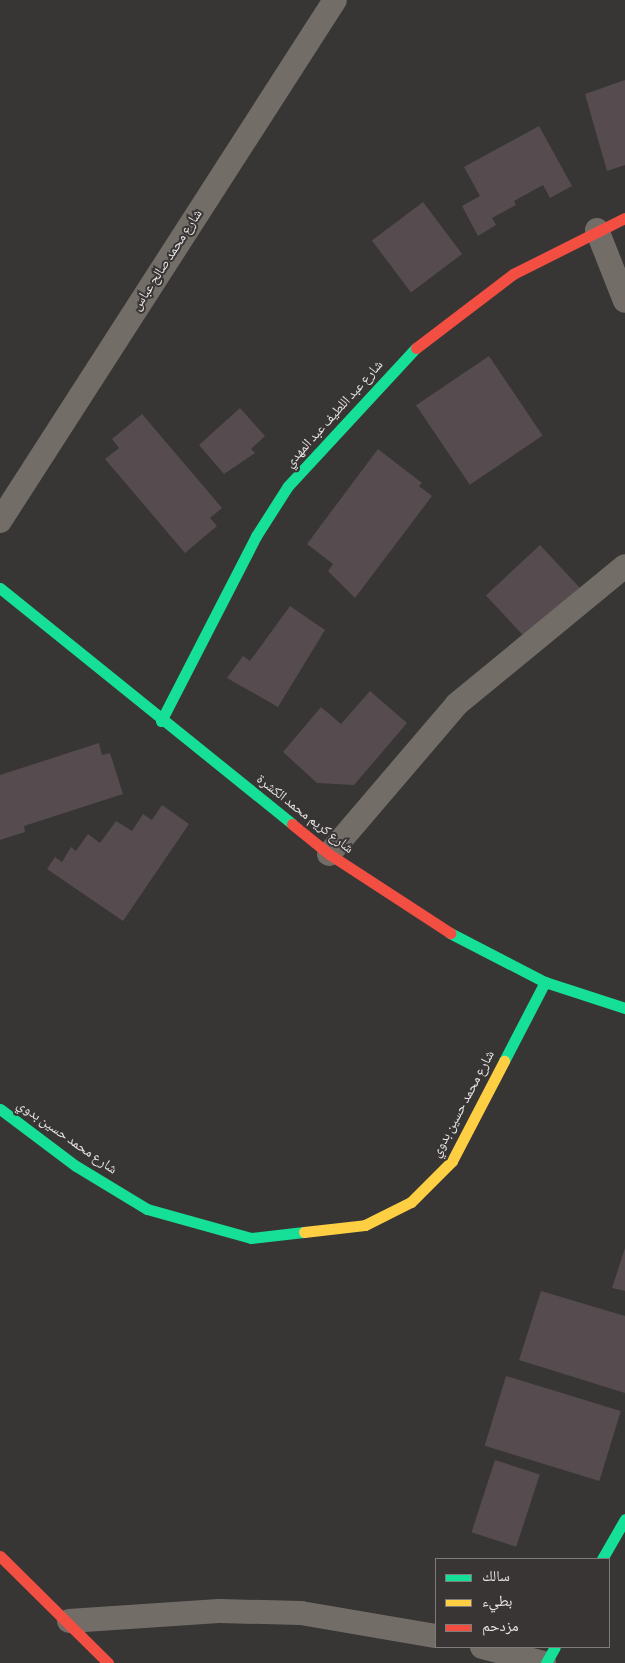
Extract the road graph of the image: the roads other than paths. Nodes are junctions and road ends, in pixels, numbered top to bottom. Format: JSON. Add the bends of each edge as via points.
{"nodes":[{"id":1,"x":335,"y":0,"type":"edge"},
{"id":2,"x":625,"y":218,"type":"edge"},
{"id":3,"x":598,"y":230,"type":"junction"},
{"id":4,"x":625,"y":301,"type":"edge"},
{"id":5,"x":0,"y":521,"type":"edge"},
{"id":6,"x":625,"y":566,"type":"edge"},
{"id":7,"x":0,"y":588,"type":"edge"},
{"id":8,"x":161,"y":721,"type":"junction"},
{"id":9,"x":328,"y":854,"type":"junction"},
{"id":10,"x":545,"y":982,"type":"junction"},
{"id":11,"x":625,"y":1008,"type":"edge"},
{"id":12,"x":0,"y":1109,"type":"edge"},
{"id":13,"x":625,"y":1519,"type":"edge"},
{"id":14,"x":0,"y":1556,"type":"edge"},
{"id":15,"x":603,"y":1558,"type":"edge"},
{"id":16,"x":69,"y":1621,"type":"junction"},
{"id":17,"x":435,"y":1636,"type":"edge"},
{"id":18,"x":486,"y":1648,"type":"edge"},
{"id":19,"x":554,"y":1648,"type":"edge"},
{"id":20,"x":108,"y":1663,"type":"edge"},
{"id":21,"x":545,"y":1663,"type":"edge"}],
"edges":[{"from":1,"to":5,"type":"street","name":"شارع محمد صالح عباس"},
{"from":2,"to":3,"type":"street","name":"شارع عبد اللطيف عبد المهدي"},
{"from":3,"to":4,"type":"street"},
{"from":3,"to":8,"type":"street","name":"شارع عبد اللطيف عبد المهدي","via":[[513,274],[490,291],[413,350],[333,433],[288,486],[256,536]]},
{"from":6,"to":9,"type":"street","via":[[457,704]]},
{"from":7,"to":8,"type":"street","name":"شارع كريم محمد الكشرة"},
{"from":8,"to":9,"type":"street","name":"شارع كريم محمد الكشرة"},
{"from":9,"to":10,"type":"street","name":"شارع كريم محمد الكشرة","via":[[446,931]]},
{"from":10,"to":11,"type":"street","name":"شارع كريم محمد الكشرة"},
{"from":10,"to":12,"type":"street","name":"شارع محمد حسين بدوي","via":[[452,1161],[411,1202],[365,1224],[251,1238],[214,1231],[147,1209],[76,1166]]},
{"from":13,"to":15,"type":"street"},
{"from":14,"to":16,"type":"street"},
{"from":16,"to":17,"type":"street","via":[[219,1611],[302,1613]]},
{"from":16,"to":20,"type":"street"},
{"from":18,"to":21,"type":"street"},
{"from":19,"to":21,"type":"street"}]}
